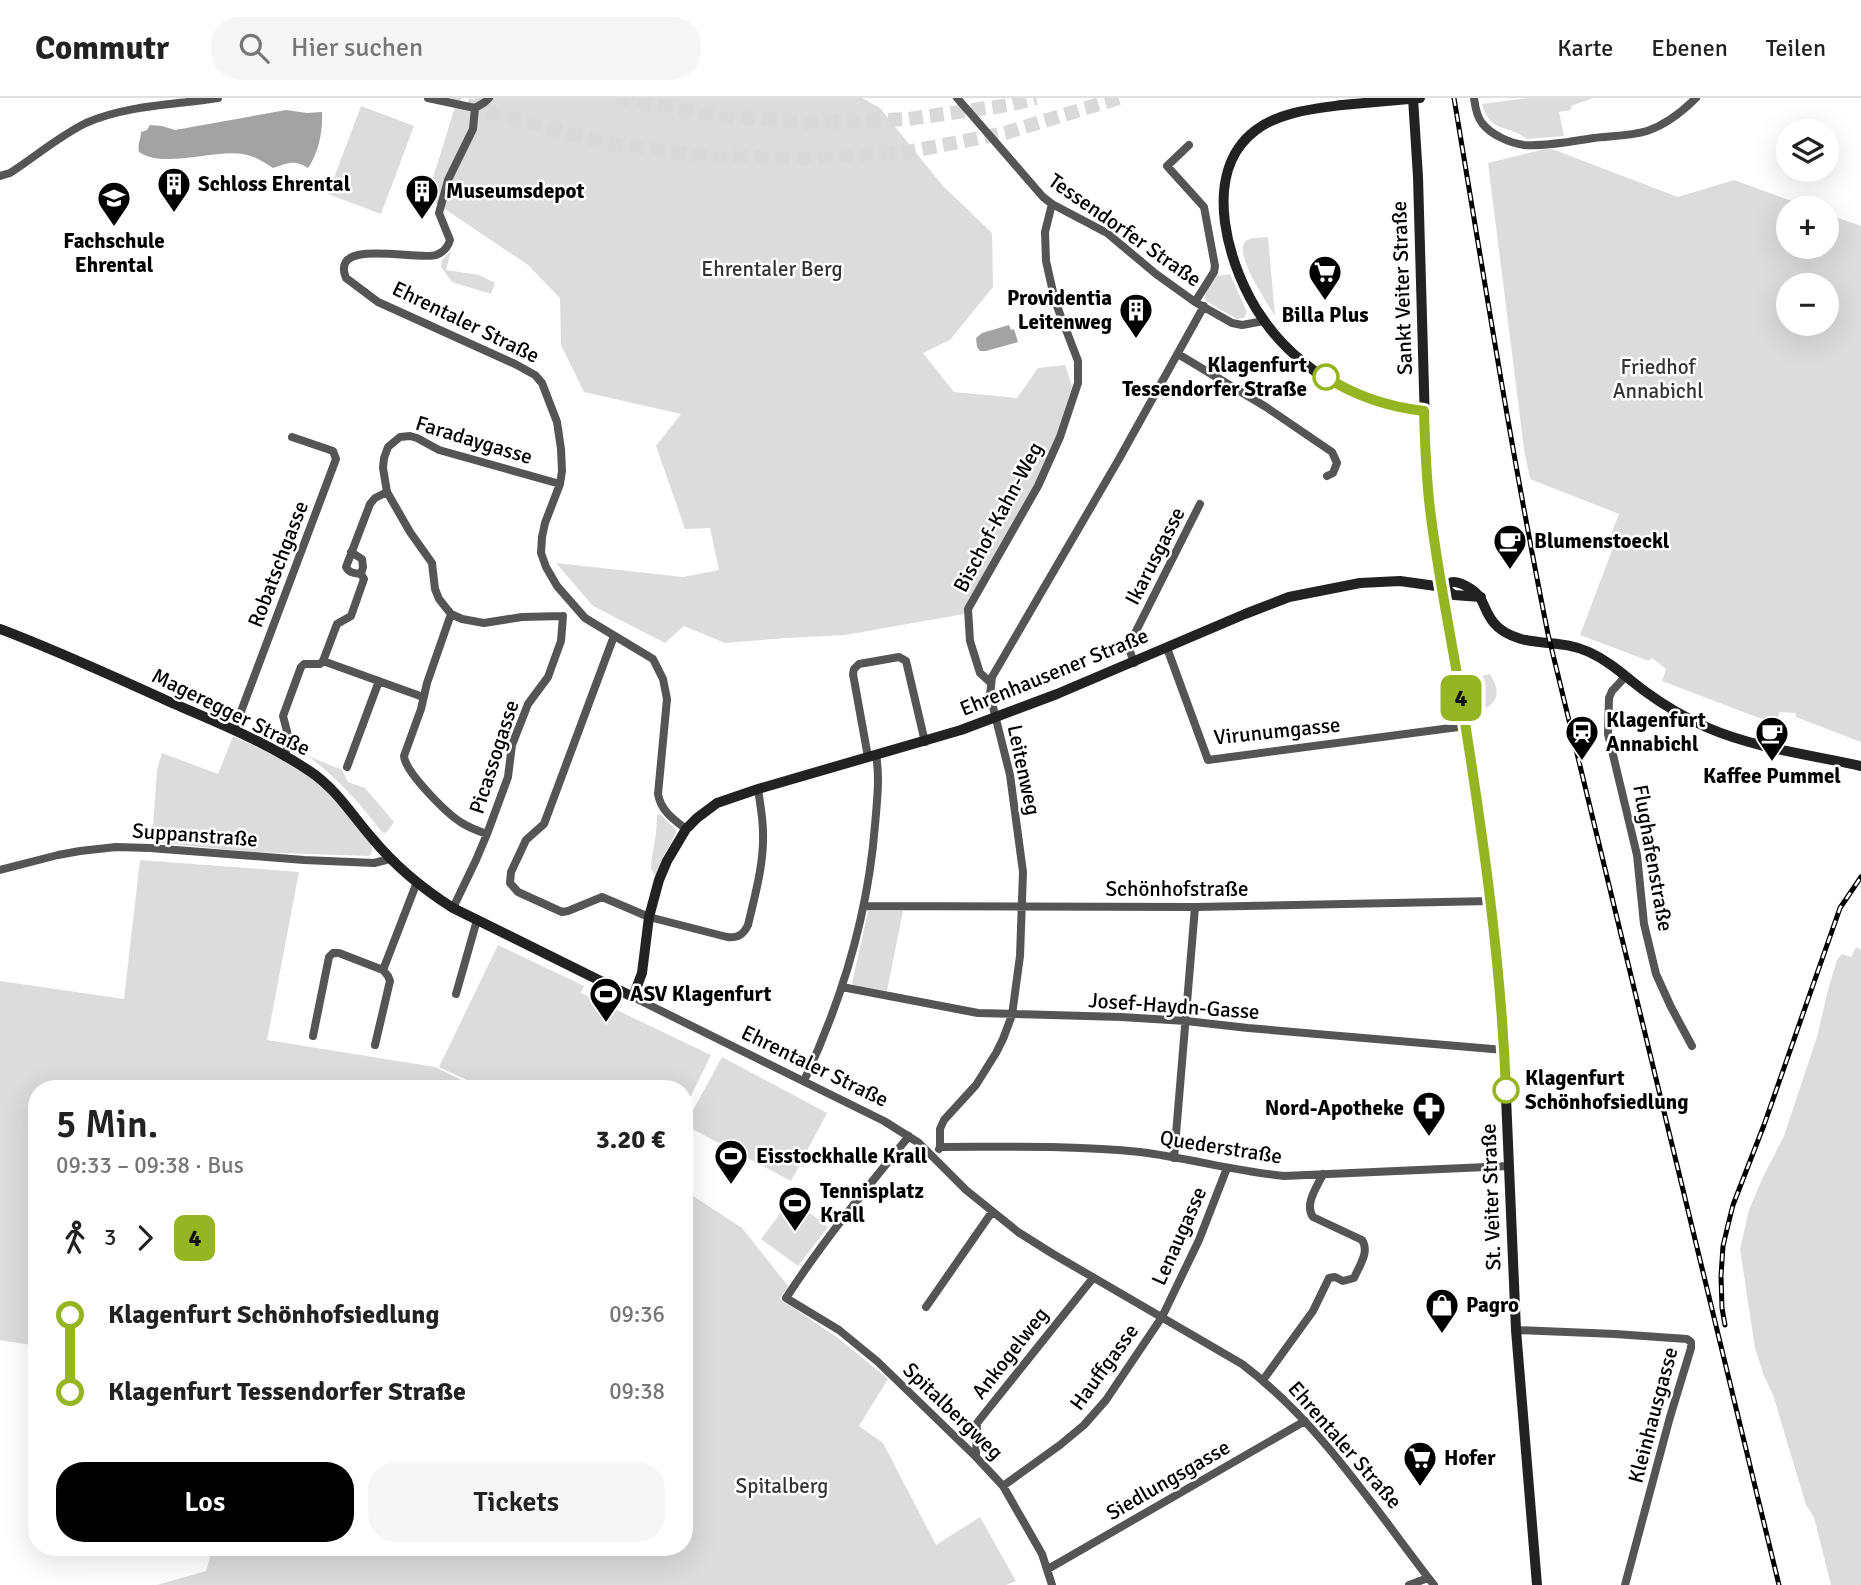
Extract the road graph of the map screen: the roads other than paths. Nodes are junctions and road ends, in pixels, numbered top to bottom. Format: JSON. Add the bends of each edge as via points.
{"nodes":[{"id":1,"x":218,"y":98,"type":"edge"},
{"id":2,"x":428,"y":98,"type":"edge"},
{"id":3,"x":489,"y":98,"type":"edge"},
{"id":4,"x":957,"y":98,"type":"edge"},
{"id":5,"x":1413,"y":98,"type":"edge"},
{"id":6,"x":1420,"y":98,"type":"edge"},
{"id":7,"x":1474,"y":98,"type":"edge"},
{"id":8,"x":1696,"y":98,"type":"edge"},
{"id":9,"x":475,"y":108,"type":"junction"},
{"id":10,"x":1189,"y":145,"type":"dead end"},
{"id":11,"x":0,"y":176,"type":"edge"},
{"id":12,"x":1052,"y":204,"type":"junction"},
{"id":13,"x":1200,"y":304,"type":"junction"},
{"id":14,"x":1264,"y":321,"type":"junction"},
{"id":15,"x":1178,"y":354,"type":"junction"},
{"id":16,"x":1424,"y":411,"type":"junction"},
{"id":17,"x":292,"y":436,"type":"dead end"},
{"id":18,"x":1327,"y":476,"type":"dead end"},
{"id":19,"x":560,"y":484,"type":"junction"},
{"id":20,"x":387,"y":492,"type":"junction"},
{"id":21,"x":1200,"y":504,"type":"dead end"},
{"id":22,"x":351,"y":552,"type":"junction"},
{"id":23,"x":360,"y":574,"type":"junction"},
{"id":24,"x":1443,"y":587,"type":"junction"},
{"id":25,"x":574,"y":608,"type":"junction"},
{"id":26,"x":451,"y":614,"type":"junction"},
{"id":27,"x":563,"y":616,"type":"junction"},
{"id":28,"x":0,"y":629,"type":"edge"},
{"id":29,"x":614,"y":636,"type":"junction"},
{"id":30,"x":1167,"y":648,"type":"junction"},
{"id":31,"x":323,"y":661,"type":"junction"},
{"id":32,"x":1134,"y":663,"type":"junction"},
{"id":33,"x":1626,"y":676,"type":"junction"},
{"id":34,"x":379,"y":681,"type":"junction"},
{"id":35,"x":990,"y":682,"type":"junction"},
{"id":36,"x":423,"y":696,"type":"junction"},
{"id":37,"x":995,"y":717,"type":"junction"},
{"id":38,"x":1466,"y":726,"type":"junction"},
{"id":39,"x":234,"y":730,"type":"junction"},
{"id":40,"x":925,"y":741,"type":"junction"},
{"id":41,"x":872,"y":756,"type":"junction"},
{"id":42,"x":285,"y":757,"type":"junction"},
{"id":43,"x":1861,"y":766,"type":"edge"},
{"id":44,"x":347,"y":767,"type":"dead end"},
{"id":45,"x":758,"y":789,"type":"junction"},
{"id":46,"x":685,"y":829,"type":"junction"},
{"id":47,"x":487,"y":834,"type":"junction"},
{"id":48,"x":390,"y":859,"type":"junction"},
{"id":49,"x":0,"y":870,"type":"edge"},
{"id":50,"x":417,"y":883,"type":"junction"},
{"id":51,"x":1491,"y":901,"type":"junction"},
{"id":52,"x":864,"y":906,"type":"junction"},
{"id":53,"x":1023,"y":907,"type":"junction"},
{"id":54,"x":1195,"y":907,"type":"junction"},
{"id":55,"x":453,"y":908,"type":"junction"},
{"id":56,"x":649,"y":917,"type":"junction"},
{"id":57,"x":477,"y":920,"type":"junction"},
{"id":58,"x":383,"y":970,"type":"junction"},
{"id":59,"x":842,"y":988,"type":"junction"},
{"id":60,"x":456,"y":994,"type":"dead end"},
{"id":61,"x":633,"y":997,"type":"junction"},
{"id":62,"x":1012,"y":1015,"type":"junction"},
{"id":63,"x":1186,"y":1021,"type":"junction"},
{"id":64,"x":313,"y":1036,"type":"dead end"},
{"id":65,"x":375,"y":1045,"type":"dead end"},
{"id":66,"x":1692,"y":1046,"type":"dead end"},
{"id":67,"x":1504,"y":1050,"type":"junction"},
{"id":68,"x":804,"y":1081,"type":"junction"},
{"id":69,"x":909,"y":1136,"type":"junction"},
{"id":70,"x":940,"y":1147,"type":"junction"},
{"id":71,"x":932,"y":1156,"type":"junction"},
{"id":72,"x":1174,"y":1158,"type":"junction"},
{"id":73,"x":1509,"y":1166,"type":"junction"},
{"id":74,"x":1227,"y":1168,"type":"junction"},
{"id":75,"x":1323,"y":1174,"type":"junction"},
{"id":76,"x":992,"y":1212,"type":"junction"},
{"id":77,"x":1093,"y":1278,"type":"junction"},
{"id":78,"x":926,"y":1307,"type":"dead end"},
{"id":79,"x":1162,"y":1317,"type":"junction"},
{"id":80,"x":1516,"y":1330,"type":"junction"},
{"id":81,"x":1263,"y":1380,"type":"junction"},
{"id":82,"x":1306,"y":1422,"type":"junction"},
{"id":83,"x":976,"y":1457,"type":"junction"},
{"id":84,"x":1003,"y":1486,"type":"junction"},
{"id":85,"x":1048,"y":1569,"type":"junction"},
{"id":86,"x":1431,"y":1581,"type":"edge"},
{"id":87,"x":1052,"y":1585,"type":"edge"},
{"id":88,"x":1409,"y":1585,"type":"edge"},
{"id":89,"x":1537,"y":1585,"type":"edge"},
{"id":90,"x":1625,"y":1585,"type":"edge"}],
"edges":[{"from":1,"to":11,"type":"street","via":[[124,111],[88,122]]},
{"from":2,"to":9,"type":"street"},
{"from":3,"to":9,"type":"street"},
{"from":4,"to":12,"type":"street","name":"Tessendorfer Straße"},
{"from":5,"to":16,"type":"street","name":"Sankt Veiter Straße"},
{"from":6,"to":14,"type":"street","bridge":true,"via":[[1301,111],[1273,120],[1247,138],[1226,178],[1227,234],[1241,280]]},
{"from":7,"to":8,"type":"street","via":[[1483,125],[1525,145],[1647,131]]},
{"from":9,"to":19,"type":"street","name":"Ehrentaler Straße","via":[[473,129],[448,180],[439,213],[450,240],[448,247],[429,256],[355,255],[343,267],[346,278],[378,302],[535,375],[556,422]]},
{"from":10,"to":13,"type":"street","via":[[1167,166],[1204,206],[1215,266]]},
{"from":12,"to":13,"type":"street","name":"Tessendorfer Straße","via":[[1107,233]]},
{"from":12,"to":35,"type":"street","name":"Bischof-Kahn-Weg","via":[[1045,232],[1046,261],[1055,301],[1078,361],[1078,383],[1038,486],[968,609],[973,652],[980,673]]},
{"from":13,"to":14,"type":"street","name":"Tessendorfer Straße","via":[[1232,323]]},
{"from":13,"to":15,"type":"street"},
{"from":14,"to":16,"type":"street","via":[[1304,363],[1334,382],[1366,399]]},
{"from":15,"to":18,"type":"street","via":[[1332,452],[1337,463]]},
{"from":15,"to":35,"type":"street"},
{"from":16,"to":24,"type":"street","name":"Sankt Veiter Straße","via":[[1430,515]]},
{"from":17,"to":39,"type":"street","name":"Robatschgasse","via":[[333,451],[336,459]]},
{"from":19,"to":20,"type":"street","name":"Faradaygasse","via":[[405,436],[388,447],[384,458]]},
{"from":19,"to":25,"type":"street","name":"Ehrentaler Straße","via":[[545,523],[541,553]]},
{"from":20,"to":22,"type":"street","via":[[370,504]]},
{"from":20,"to":26,"type":"street","name":"Faradaygasse","via":[[432,563],[435,589]]},
{"from":21,"to":32,"type":"street","name":"Ikarusgasse","via":[[1130,643]]},
{"from":22,"to":23,"type":"street","via":[[362,559]]},
{"from":22,"to":23,"type":"street","via":[[346,566],[351,573]]},
{"from":23,"to":31,"type":"street","via":[[364,579],[351,616],[337,624]]},
{"from":24,"to":30,"type":"street","name":"Ehrenhausener Straße","via":[[1370,582],[1306,592]]},
{"from":24,"to":33,"type":"street","via":[[1454,595],[1481,597],[1495,625],[1511,636],[1586,650]]},
{"from":24,"to":38,"type":"street","name":"Sankt Veiter Straße"},
{"from":25,"to":27,"type":"street"},
{"from":25,"to":29,"type":"street","name":"Ehrentaler Straße"},
{"from":26,"to":27,"type":"street","via":[[484,623]]},
{"from":26,"to":36,"type":"street"},
{"from":27,"to":47,"type":"street","name":"Picassogasse","via":[[561,641],[548,677],[531,699],[512,745],[508,777]]},
{"from":28,"to":39,"type":"street","name":"Mageregger Straße"},
{"from":29,"to":46,"type":"street","name":"Ehrentaler Straße","via":[[653,659],[663,679],[667,699],[658,794],[667,814]]},
{"from":29,"to":56,"type":"street","via":[[544,824],[527,840],[510,883],[517,892],[556,911],[568,911],[601,897]]},
{"from":30,"to":32,"type":"street","name":"Ehrenhausener Straße"},
{"from":30,"to":38,"type":"street","name":"Virunumgasse","via":[[1208,760]]},
{"from":31,"to":34,"type":"street"},
{"from":31,"to":42,"type":"street","via":[[301,667],[283,716],[289,739]]},
{"from":32,"to":37,"type":"street","name":"Ehrenhausener Straße"},
{"from":33,"to":43,"type":"street","via":[[1677,713],[1722,733]]},
{"from":33,"to":66,"type":"street","name":"Flughafenstraße","via":[[1609,698],[1608,734],[1637,855],[1644,924],[1656,974]]},
{"from":34,"to":36,"type":"street"},
{"from":34,"to":44,"type":"street"},
{"from":35,"to":37,"type":"street","name":"Leitenweg"},
{"from":36,"to":47,"type":"street","via":[[404,762],[450,814]]},
{"from":37,"to":40,"type":"street","name":"Ehrenhausener Straße"},
{"from":37,"to":53,"type":"street","name":"Leitenweg","via":[[1014,798]]},
{"from":38,"to":51,"type":"street","name":"St. Veiter Straße"},
{"from":39,"to":42,"type":"street","name":"Mageregger Straße"},
{"from":40,"to":41,"type":"street","name":"Ehrenhausener Straße"},
{"from":40,"to":41,"type":"street","via":[[906,661],[898,657],[859,664],[853,674]]},
{"from":41,"to":45,"type":"street","name":"Ehrenhausener Straße"},
{"from":41,"to":52,"type":"street","via":[[878,778]]},
{"from":42,"to":48,"type":"street","name":"Mageregger Straße","via":[[334,792]]},
{"from":45,"to":46,"type":"street","name":"Ehrenhausener Straße","via":[[717,803]]},
{"from":45,"to":56,"type":"street","via":[[762,846],[745,932],[727,937]]},
{"from":46,"to":56,"type":"street","via":[[659,880]]},
{"from":47,"to":55,"type":"street","name":"Picassogasse"},
{"from":48,"to":49,"type":"street","name":"Suppanstraße","via":[[374,863],[304,860],[116,847]]},
{"from":48,"to":50,"type":"street","name":"Mageregger Straße"},
{"from":50,"to":55,"type":"street","name":"Mageregger Straße"},
{"from":50,"to":58,"type":"street"},
{"from":51,"to":54,"type":"street","name":"Schönhofstraße"},
{"from":51,"to":67,"type":"street","name":"St. Veiter Straße"},
{"from":52,"to":53,"type":"street","name":"Schönhofstraße"},
{"from":52,"to":59,"type":"street"},
{"from":53,"to":54,"type":"street","name":"Schönhofstraße"},
{"from":53,"to":62,"type":"street","name":"Leitenweg"},
{"from":54,"to":63,"type":"street"},
{"from":55,"to":57,"type":"street","name":"Mageregger Straße"},
{"from":56,"to":61,"type":"street","via":[[642,973]]},
{"from":57,"to":60,"type":"street"},
{"from":57,"to":61,"type":"street","name":"Mageregger Straße"},
{"from":58,"to":64,"type":"street","via":[[339,953],[328,957]]},
{"from":58,"to":65,"type":"street","via":[[390,981]]},
{"from":59,"to":62,"type":"street","name":"Josef-Haydn-Gasse"},
{"from":59,"to":68,"type":"street"},
{"from":61,"to":68,"type":"street","name":"Ehrentaler Straße"},
{"from":62,"to":63,"type":"street","name":"Josef-Haydn-Gasse"},
{"from":62,"to":70,"type":"street","name":"Leitenweg","via":[[985,1072],[944,1120]]},
{"from":63,"to":67,"type":"street","name":"Josef-Haydn-Gasse"},
{"from":63,"to":72,"type":"street"},
{"from":67,"to":73,"type":"street","name":"St. Veiter Straße"},
{"from":68,"to":69,"type":"street","name":"Ehrentaler Straße"},
{"from":69,"to":71,"type":"street","name":"Ehrentaler Straße"},
{"from":69,"to":83,"type":"street","name":"Spitalbergweg","via":[[786,1298],[839,1330],[878,1362]]},
{"from":70,"to":71,"type":"street"},
{"from":70,"to":72,"type":"street","name":"Quederstraße","via":[[1093,1148]]},
{"from":71,"to":76,"type":"street","name":"Ehrentaler Straße"},
{"from":72,"to":74,"type":"street","name":"Quederstraße"},
{"from":73,"to":75,"type":"street","name":"Quederstraße"},
{"from":73,"to":80,"type":"street","name":"St. Veiter Straße"},
{"from":74,"to":75,"type":"street","name":"Quederstraße","via":[[1284,1176]]},
{"from":74,"to":79,"type":"street","name":"Lenaugasse"},
{"from":75,"to":81,"type":"street","via":[[1310,1213],[1362,1240],[1366,1252],[1353,1278],[1329,1278],[1313,1311]]},
{"from":76,"to":77,"type":"street","name":"Ehrentaler Straße"},
{"from":76,"to":78,"type":"street"},
{"from":77,"to":79,"type":"street","name":"Ehrentaler Straße"},
{"from":77,"to":83,"type":"street","name":"Ankogelweg","via":[[977,1423]]},
{"from":79,"to":81,"type":"street","name":"Ehrentaler Straße"},
{"from":79,"to":84,"type":"street","name":"Hauffgasse","via":[[1084,1425]]},
{"from":80,"to":89,"type":"street","name":"St. Veiter Straße"},
{"from":80,"to":90,"type":"street","name":"Kleinhausgasse","via":[[1691,1342]]},
{"from":81,"to":82,"type":"street","name":"Ehrentaler Straße"},
{"from":82,"to":85,"type":"street","name":"Siedlungsgasse"},
{"from":82,"to":86,"type":"street","name":"Ehrentaler Straße"},
{"from":83,"to":84,"type":"street","name":"Spitalbergweg"},
{"from":84,"to":85,"type":"street","name":"Spitalbergweg"},
{"from":85,"to":87,"type":"street","name":"Spitalbergweg"},
{"from":86,"to":88,"type":"street"}]}
